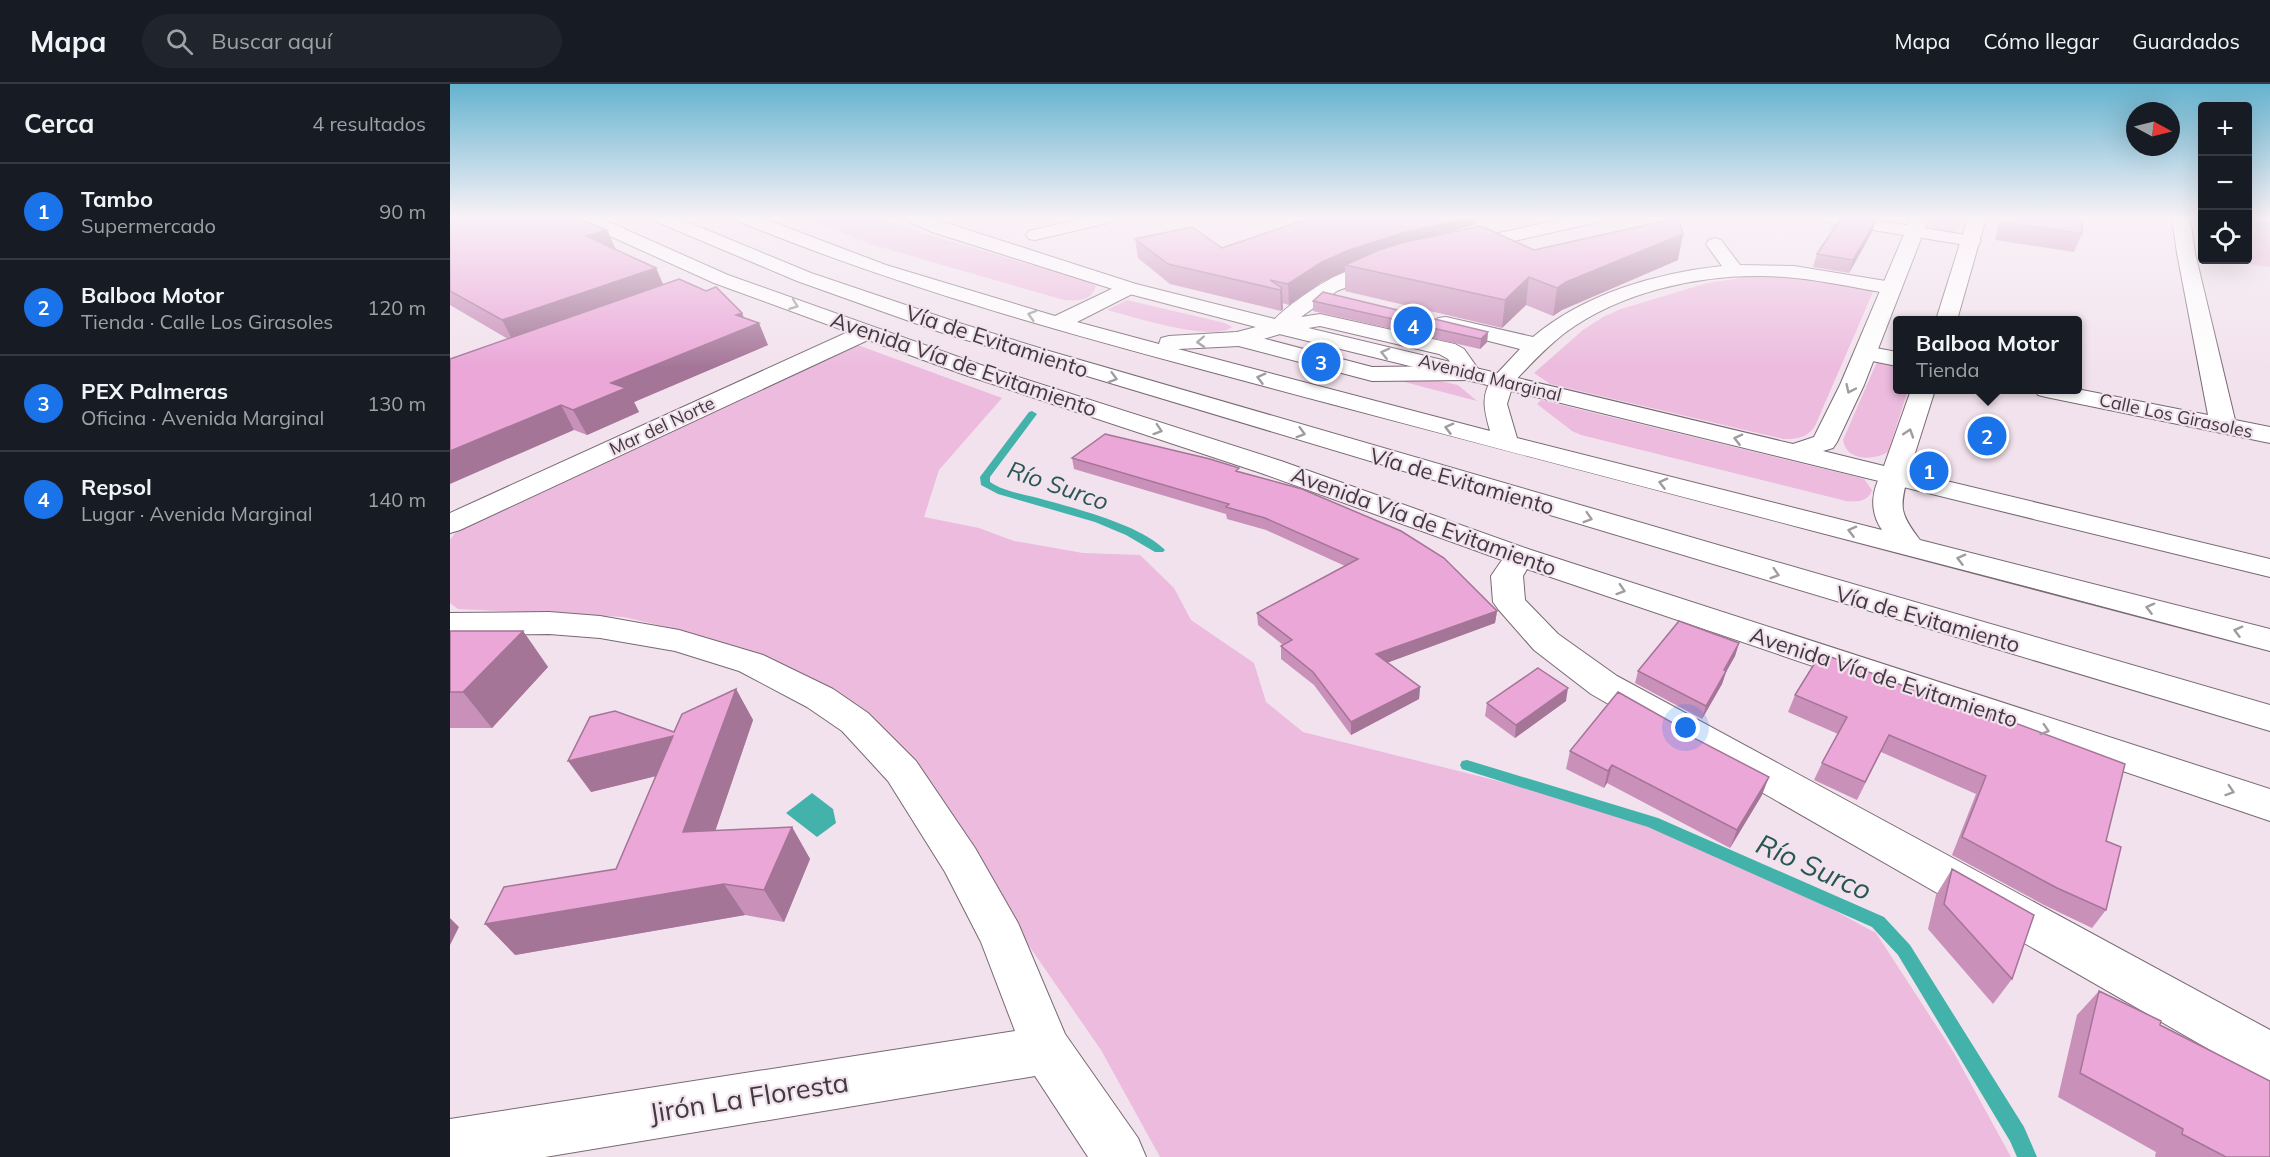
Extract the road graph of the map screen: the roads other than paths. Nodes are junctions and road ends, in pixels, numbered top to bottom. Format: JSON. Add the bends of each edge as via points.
{"nodes":[{"id":1,"x":697,"y":268,"type":"edge"},
{"id":2,"x":783,"y":268,"type":"edge"},
{"id":3,"x":880,"y":268,"type":"edge"},
{"id":4,"x":1066,"y":268,"type":"edge"},
{"id":5,"x":1372,"y":268,"type":"edge"},
{"id":6,"x":1733,"y":268,"type":"edge"},
{"id":7,"x":1900,"y":268,"type":"edge"},
{"id":8,"x":1963,"y":268,"type":"edge"},
{"id":9,"x":2189,"y":268,"type":"edge"},
{"id":10,"x":1735,"y":271,"type":"junction"},
{"id":11,"x":721,"y":279,"type":"junction"},
{"id":12,"x":1129,"y":288,"type":"junction"},
{"id":13,"x":1892,"y":288,"type":"junction"},
{"id":14,"x":694,"y":289,"type":"edge"},
{"id":15,"x":1322,"y":294,"type":"junction"},
{"id":16,"x":1948,"y":316,"type":"edge"},
{"id":17,"x":1320,"y":320,"type":"junction"},
{"id":18,"x":1431,"y":320,"type":"edge"},
{"id":19,"x":1058,"y":323,"type":"junction"},
{"id":20,"x":1279,"y":327,"type":"junction"},
{"id":21,"x":867,"y":332,"type":"junction"},
{"id":22,"x":1239,"y":339,"type":"junction"},
{"id":23,"x":1135,"y":344,"type":"junction"},
{"id":24,"x":1533,"y":347,"type":"junction"},
{"id":25,"x":1865,"y":353,"type":"junction"},
{"id":26,"x":1893,"y":358,"type":"edge"},
{"id":27,"x":1469,"y":373,"type":"junction"},
{"id":28,"x":1372,"y":374,"type":"junction"},
{"id":29,"x":1502,"y":381,"type":"junction"},
{"id":30,"x":1922,"y":394,"type":"edge"},
{"id":31,"x":2066,"y":394,"type":"edge"},
{"id":32,"x":1328,"y":396,"type":"junction"},
{"id":33,"x":2223,"y":425,"type":"junction"},
{"id":34,"x":2270,"y":435,"type":"edge"},
{"id":35,"x":1506,"y":443,"type":"junction"},
{"id":36,"x":1795,"y":452,"type":"junction"},
{"id":37,"x":1894,"y":476,"type":"junction"},
{"id":38,"x":452,"y":524,"type":"edge"},
{"id":39,"x":1909,"y":545,"type":"junction"},
{"id":40,"x":1520,"y":556,"type":"junction"},
{"id":41,"x":2270,"y":568,"type":"edge"},
{"id":42,"x":450,"y":624,"type":"edge"},
{"id":43,"x":2270,"y":640,"type":"edge"},
{"id":44,"x":2270,"y":718,"type":"edge"},
{"id":45,"x":2270,"y":805,"type":"edge"},
{"id":46,"x":1047,"y":1050,"type":"junction"},
{"id":47,"x":2270,"y":1057,"type":"edge"},
{"id":48,"x":544,"y":1143,"type":"edge"},
{"id":49,"x":450,"y":1146,"type":"edge"},
{"id":50,"x":1119,"y":1157,"type":"edge"}],
"edges":[{"from":1,"to":11,"type":"main road","name":"Avenida Vía de Evitamiento"},
{"from":2,"to":44,"type":"main road","name":"Vía de Evitamiento","one_way":true,"via":[[1041,356]]},
{"from":19,"to":3,"type":"main road","name":"Vía de Evitamiento","one_way":true},
{"from":4,"to":12,"type":"main road","name":"Avenida Marginal"},
{"from":5,"to":15,"type":"main road"},
{"from":6,"to":10,"type":"main road"},
{"from":7,"to":13,"type":"main road"},
{"from":8,"to":16,"type":"main road"},
{"from":9,"to":33,"type":"main road"},
{"from":10,"to":13,"type":"main road","via":[[1787,272]]},
{"from":10,"to":24,"type":"main road","via":[[1638,290],[1586,310]]},
{"from":11,"to":14,"type":"main road"},
{"from":11,"to":21,"type":"main road","name":"Avenida Vía de Evitamiento","one_way":true},
{"from":12,"to":19,"type":"main road"},
{"from":12,"to":20,"type":"main road","name":"Avenida Marginal"},
{"from":13,"to":25,"type":"main road"},
{"from":15,"to":17,"type":"main road","via":[[1345,304]]},
{"from":15,"to":20,"type":"main road","via":[[1291,313]]},
{"from":17,"to":20,"type":"main road"},
{"from":17,"to":27,"type":"main road","via":[[1447,349],[1456,354]]},
{"from":18,"to":24,"type":"main road"},
{"from":19,"to":23,"type":"main road","name":"Vía de Evitamiento"},
{"from":20,"to":22,"type":"main road"},
{"from":27,"to":20,"type":"main road","name":"Avenida Marginal","one_way":true},
{"from":21,"to":38,"type":"main road","name":"Mar del Norte"},
{"from":21,"to":40,"type":"main road","name":"Avenida Vía de Evitamiento","one_way":true,"via":[[983,374],[1271,467]]},
{"from":22,"to":23,"type":"main road","one_way":true},
{"from":22,"to":28,"type":"main road"},
{"from":32,"to":23,"type":"main road","name":"Vía de Evitamiento","one_way":true},
{"from":24,"to":29,"type":"main road"},
{"from":25,"to":26,"type":"main road"},
{"from":25,"to":36,"type":"main road","one_way":true,"via":[[1824,442]]},
{"from":27,"to":28,"type":"main road"},
{"from":27,"to":29,"type":"main road","name":"Avenida Marginal"},
{"from":28,"to":32,"type":"main road"},
{"from":29,"to":35,"type":"main road","via":[[1495,404]]},
{"from":36,"to":29,"type":"main road","name":"Avenida Marginal","one_way":true},
{"from":37,"to":30,"type":"main road","one_way":true},
{"from":31,"to":33,"type":"main road","name":"Calle Los Girasoles"},
{"from":35,"to":32,"type":"main road","name":"Vía de Evitamiento","one_way":true},
{"from":33,"to":34,"type":"main road","name":"Calle Los Girasoles"},
{"from":39,"to":35,"type":"main road","name":"Vía de Evitamiento","one_way":true},
{"from":36,"to":37,"type":"main road","name":"Avenida Marginal"},
{"from":37,"to":39,"type":"main road","via":[[1885,503],[1887,514]]},
{"from":37,"to":41,"type":"main road","name":"Avenida Marginal"},
{"from":43,"to":39,"type":"main road","name":"Vía de Evitamiento","one_way":true},
{"from":40,"to":45,"type":"main road","name":"Avenida Vía de Evitamiento","one_way":true},
{"from":40,"to":47,"type":"main road","via":[[1507,576],[1509,602],[1546,642],[1604,685]]},
{"from":42,"to":46,"type":"main road","via":[[549,623],[600,627],[679,641],[751,663],[820,698],[855,722],[902,771],[960,860],[1002,937]]},
{"from":46,"to":48,"type":"main road","name":"Jirón La Floresta"},
{"from":46,"to":50,"type":"main road"},
{"from":48,"to":49,"type":"main road","name":"Jirón La Floresta"}]}
